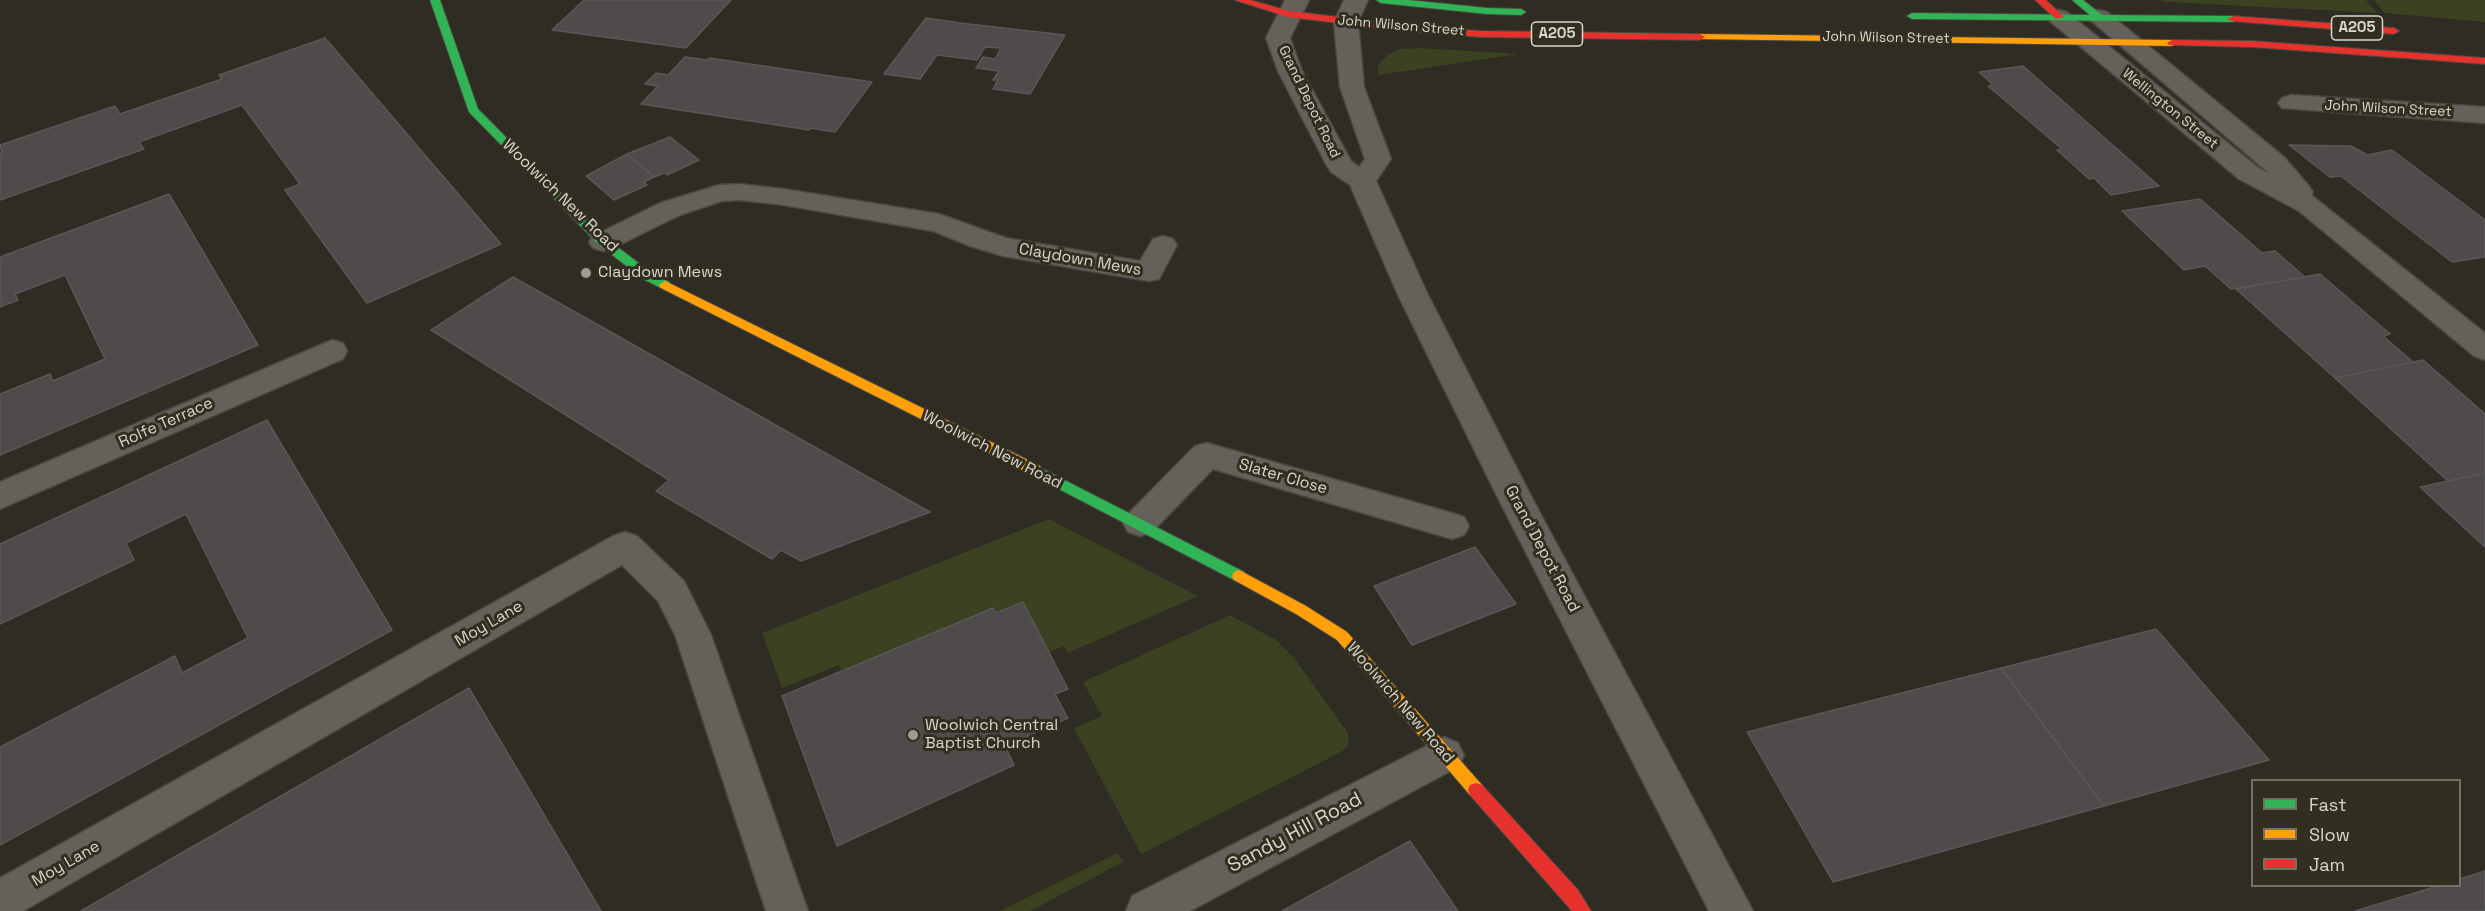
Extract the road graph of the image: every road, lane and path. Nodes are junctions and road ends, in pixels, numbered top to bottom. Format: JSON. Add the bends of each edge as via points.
{"nodes":[{"id":1,"x":435,"y":0,"type":"edge"},
{"id":2,"x":1240,"y":0,"type":"edge"},
{"id":3,"x":1381,"y":0,"type":"edge"},
{"id":4,"x":2040,"y":0,"type":"edge"},
{"id":5,"x":2078,"y":0,"type":"edge"},
{"id":6,"x":1292,"y":7,"type":"edge"},
{"id":7,"x":1351,"y":11,"type":"edge"},
{"id":8,"x":1530,"y":12,"type":"dead end"},
{"id":9,"x":1894,"y":16,"type":"dead end"},
{"id":10,"x":2059,"y":17,"type":"junction"},
{"id":11,"x":2099,"y":17,"type":"junction"},
{"id":12,"x":2413,"y":32,"type":"dead end"},
{"id":13,"x":2089,"y":42,"type":"junction"},
{"id":14,"x":2131,"y":43,"type":"junction"},
{"id":15,"x":2485,"y":62,"type":"edge"},
{"id":16,"x":2291,"y":103,"type":"dead end"},
{"id":17,"x":2485,"y":115,"type":"edge"},
{"id":18,"x":1362,"y":181,"type":"junction"},
{"id":19,"x":2309,"y":205,"type":"junction"},
{"id":20,"x":603,"y":242,"type":"junction"},
{"id":21,"x":1162,"y":245,"type":"dead end"},
{"id":22,"x":2485,"y":349,"type":"edge"},
{"id":23,"x":332,"y":351,"type":"dead end"},
{"id":24,"x":0,"y":496,"type":"edge"},
{"id":25,"x":1140,"y":523,"type":"junction"},
{"id":26,"x":1452,"y":526,"type":"dead end"},
{"id":27,"x":1444,"y":755,"type":"junction"},
{"id":28,"x":0,"y":902,"type":"edge"},
{"id":29,"x":1587,"y":906,"type":"edge"},
{"id":30,"x":1725,"y":909,"type":"edge"},
{"id":31,"x":787,"y":911,"type":"edge"},
{"id":32,"x":1147,"y":911,"type":"edge"}],
"edges":[{"from":1,"to":20,"type":"main road","name":"Woolwich New Road","via":[[473,110]]},
{"from":2,"to":6,"type":"main road","number":"A205"},
{"from":3,"to":8,"type":"main road","name":"John Wilson Street","number":"A205"},
{"from":4,"to":10,"type":"main road","name":"Wellington Street"},
{"from":5,"to":11,"type":"main road","name":"Wellington Street"},
{"from":6,"to":7,"type":"main road","name":"John Wilson Street","number":"A205"},
{"from":6,"to":18,"type":"street","name":"Grand Depot Road","via":[[1278,38],[1283,55],[1340,166]]},
{"from":7,"to":13,"type":"main road","name":"John Wilson Street","number":"A205","via":[[1481,33]]},
{"from":7,"to":18,"type":"street","via":[[1352,87],[1378,159]]},
{"from":9,"to":10,"type":"main road","name":"John Wilson Street","number":"A205"},
{"from":10,"to":11,"type":"main road","name":"John Wilson Street","number":"A205"},
{"from":10,"to":13,"type":"street","name":"Wellington Street"},
{"from":11,"to":12,"type":"main road","name":"John Wilson Street","number":"A205","via":[[2254,20]]},
{"from":11,"to":14,"type":"street","name":"Wellington Street"},
{"from":13,"to":14,"type":"main road","name":"John Wilson Street","number":"A205"},
{"from":13,"to":19,"type":"street","name":"Wellington Street","via":[[2248,173]]},
{"from":14,"to":15,"type":"main road","name":"John Wilson Street","number":"A205","via":[[2252,44]]},
{"from":14,"to":19,"type":"street","name":"Wellington Street","via":[[2275,163]]},
{"from":16,"to":17,"type":"street","name":"John Wilson Street"},
{"from":18,"to":30,"type":"street","name":"Grand Depot Road","via":[[1413,295]]},
{"from":19,"to":22,"type":"street","name":"Wellington Street"},
{"from":20,"to":21,"type":"street","name":"Claydown Mews","via":[[670,209],[719,193],[739,192],[939,223],[1003,247],[1149,272]]},
{"from":20,"to":25,"type":"main road","name":"Woolwich New Road","via":[[649,277]]},
{"from":23,"to":24,"type":"street","name":"Rolfe Terrace"},
{"from":25,"to":26,"type":"street","name":"Slater Close","via":[[1207,455]]},
{"from":25,"to":27,"type":"main road","name":"Woolwich New Road","via":[[1342,636]]},
{"from":27,"to":29,"type":"main road","name":"Woolwich New Road"},
{"from":27,"to":32,"type":"street","name":"Sandy Hill Road"},
{"from":28,"to":31,"type":"street","name":"Moy Lane","via":[[626,546],[671,591],[693,635]]}]}
